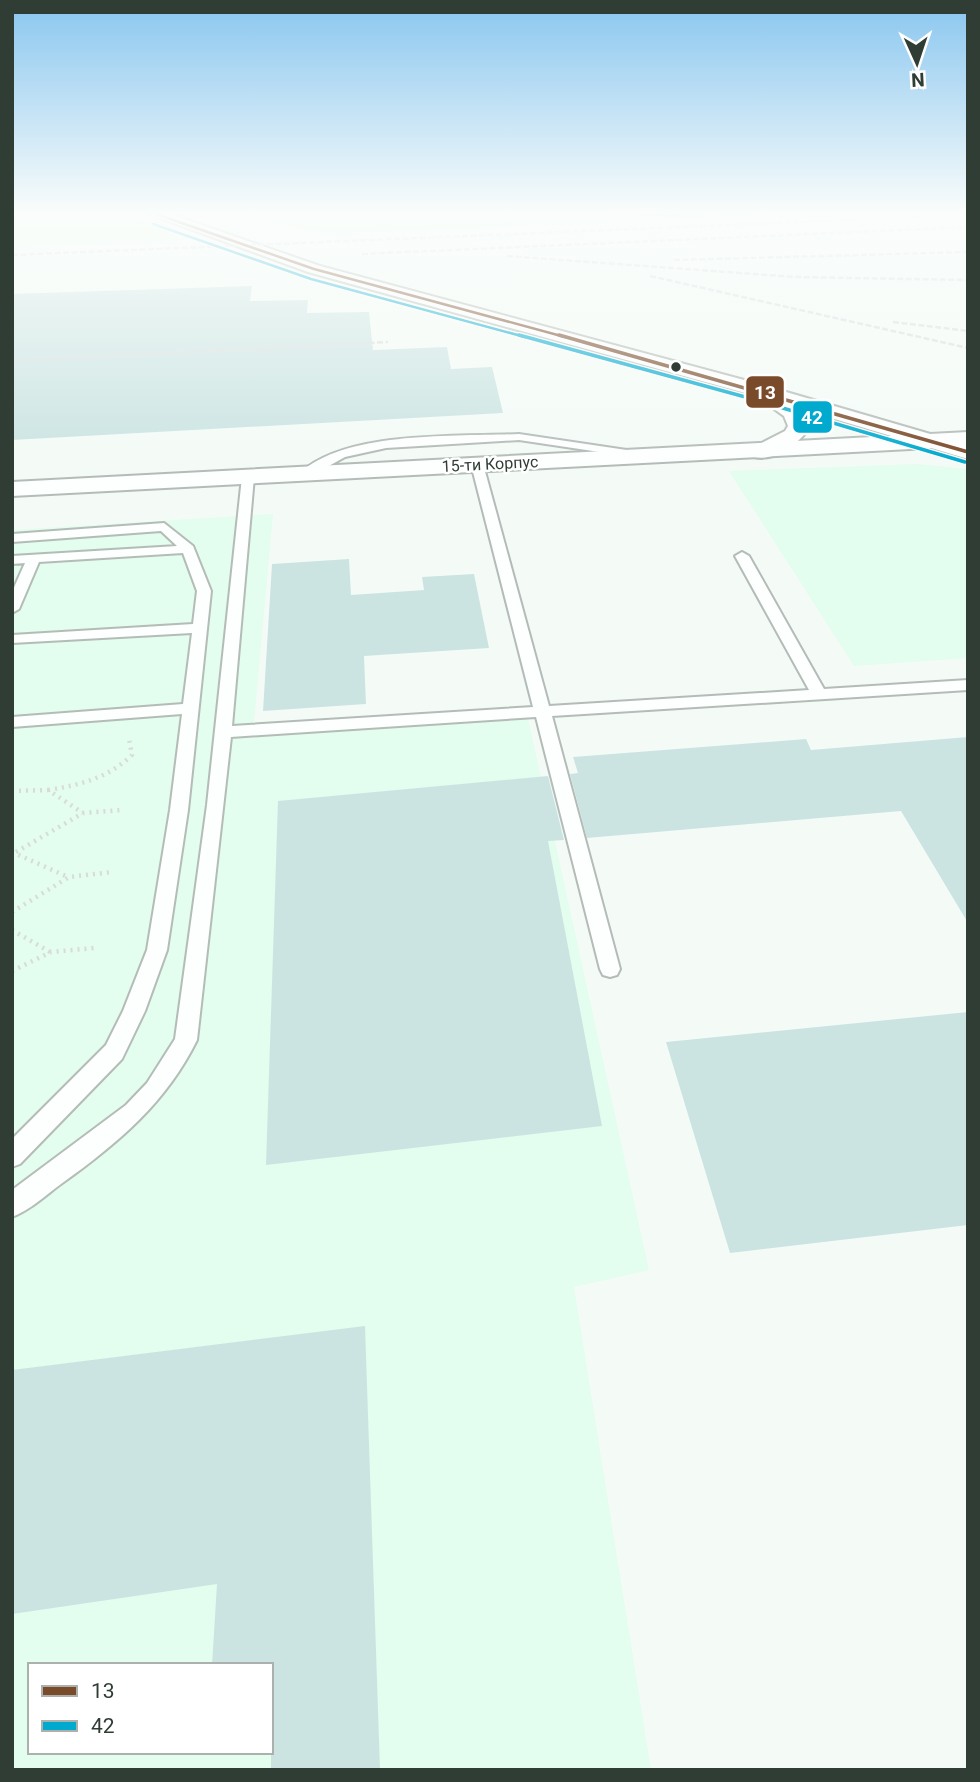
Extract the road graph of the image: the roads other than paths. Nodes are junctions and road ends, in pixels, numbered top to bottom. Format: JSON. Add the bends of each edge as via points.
{"nodes":[{"id":1,"x":418,"y":297,"type":"edge"},
{"id":2,"x":477,"y":297,"type":"edge"},
{"id":3,"x":752,"y":388,"type":"junction"},
{"id":4,"x":822,"y":389,"type":"dead end"},
{"id":5,"x":941,"y":421,"type":"dead end"},
{"id":6,"x":968,"y":429,"type":"edge"},
{"id":7,"x":968,"y":439,"type":"edge"},
{"id":8,"x":929,"y":442,"type":"junction"},
{"id":9,"x":762,"y":452,"type":"junction"},
{"id":10,"x":968,"y":452,"type":"edge"},
{"id":11,"x":651,"y":457,"type":"junction"},
{"id":12,"x":477,"y":464,"type":"junction"},
{"id":13,"x":305,"y":474,"type":"junction"},
{"id":14,"x":248,"y":477,"type":"junction"},
{"id":15,"x":12,"y":489,"type":"edge"},
{"id":16,"x":12,"y":538,"type":"edge"},
{"id":17,"x":188,"y":549,"type":"junction"},
{"id":18,"x":742,"y":556,"type":"dead end"},
{"id":19,"x":34,"y":558,"type":"junction"},
{"id":20,"x":12,"y":560,"type":"edge"},
{"id":21,"x":13,"y":604,"type":"edge"},
{"id":22,"x":200,"y":628,"type":"junction"},
{"id":23,"x":12,"y":639,"type":"edge"},
{"id":24,"x":968,"y":685,"type":"edge"},
{"id":25,"x":820,"y":696,"type":"junction"},
{"id":26,"x":192,"y":708,"type":"junction"},
{"id":27,"x":544,"y":710,"type":"junction"},
{"id":28,"x":82,"y":717,"type":"joint"},
{"id":29,"x":12,"y":722,"type":"edge"},
{"id":30,"x":223,"y":732,"type":"junction"},
{"id":31,"x":610,"y":970,"type":"dead end"},
{"id":32,"x":12,"y":1156,"type":"edge"},
{"id":33,"x":12,"y":1205,"type":"edge"}],
"edges":[{"from":1,"to":3,"type":"street"},
{"from":2,"to":4,"type":"street"},
{"from":3,"to":8,"type":"street"},
{"from":3,"to":9,"type":"street","via":[[786,407],[799,426],[794,435]]},
{"from":5,"to":6,"type":"street"},
{"from":7,"to":8,"type":"street","name":"15-ти Корпус"},
{"from":8,"to":9,"type":"street","name":"15-ти Корпус"},
{"from":8,"to":10,"type":"street"},
{"from":9,"to":11,"type":"street","name":"15-ти Корпус"},
{"from":11,"to":12,"type":"street","name":"15-ти Корпус"},
{"from":11,"to":13,"type":"lane","via":[[519,437],[386,445],[341,454]]},
{"from":12,"to":13,"type":"street","name":"15-ти Корпус"},
{"from":12,"to":27,"type":"lane"},
{"from":13,"to":14,"type":"street","name":"15-ти Корпус"},
{"from":14,"to":15,"type":"street","name":"15-ти Корпус"},
{"from":14,"to":30,"type":"lane"},
{"from":16,"to":17,"type":"lane","via":[[164,527]]},
{"from":17,"to":19,"type":"lane"},
{"from":17,"to":22,"type":"lane","via":[[204,591]]},
{"from":18,"to":25,"type":"lane"},
{"from":19,"to":20,"type":"lane"},
{"from":19,"to":21,"type":"lane"},
{"from":22,"to":23,"type":"lane"},
{"from":22,"to":26,"type":"lane"},
{"from":24,"to":25,"type":"lane"},
{"from":25,"to":27,"type":"lane"},
{"from":26,"to":28,"type":"lane"},
{"from":26,"to":32,"type":"lane","via":[[157,950],[134,1011],[114,1052]]},
{"from":27,"to":30,"type":"lane"},
{"from":27,"to":31,"type":"lane"},
{"from":28,"to":29,"type":"lane"},
{"from":30,"to":33,"type":"lane","via":[[186,1040],[175,1067],[111,1130]]}]}
